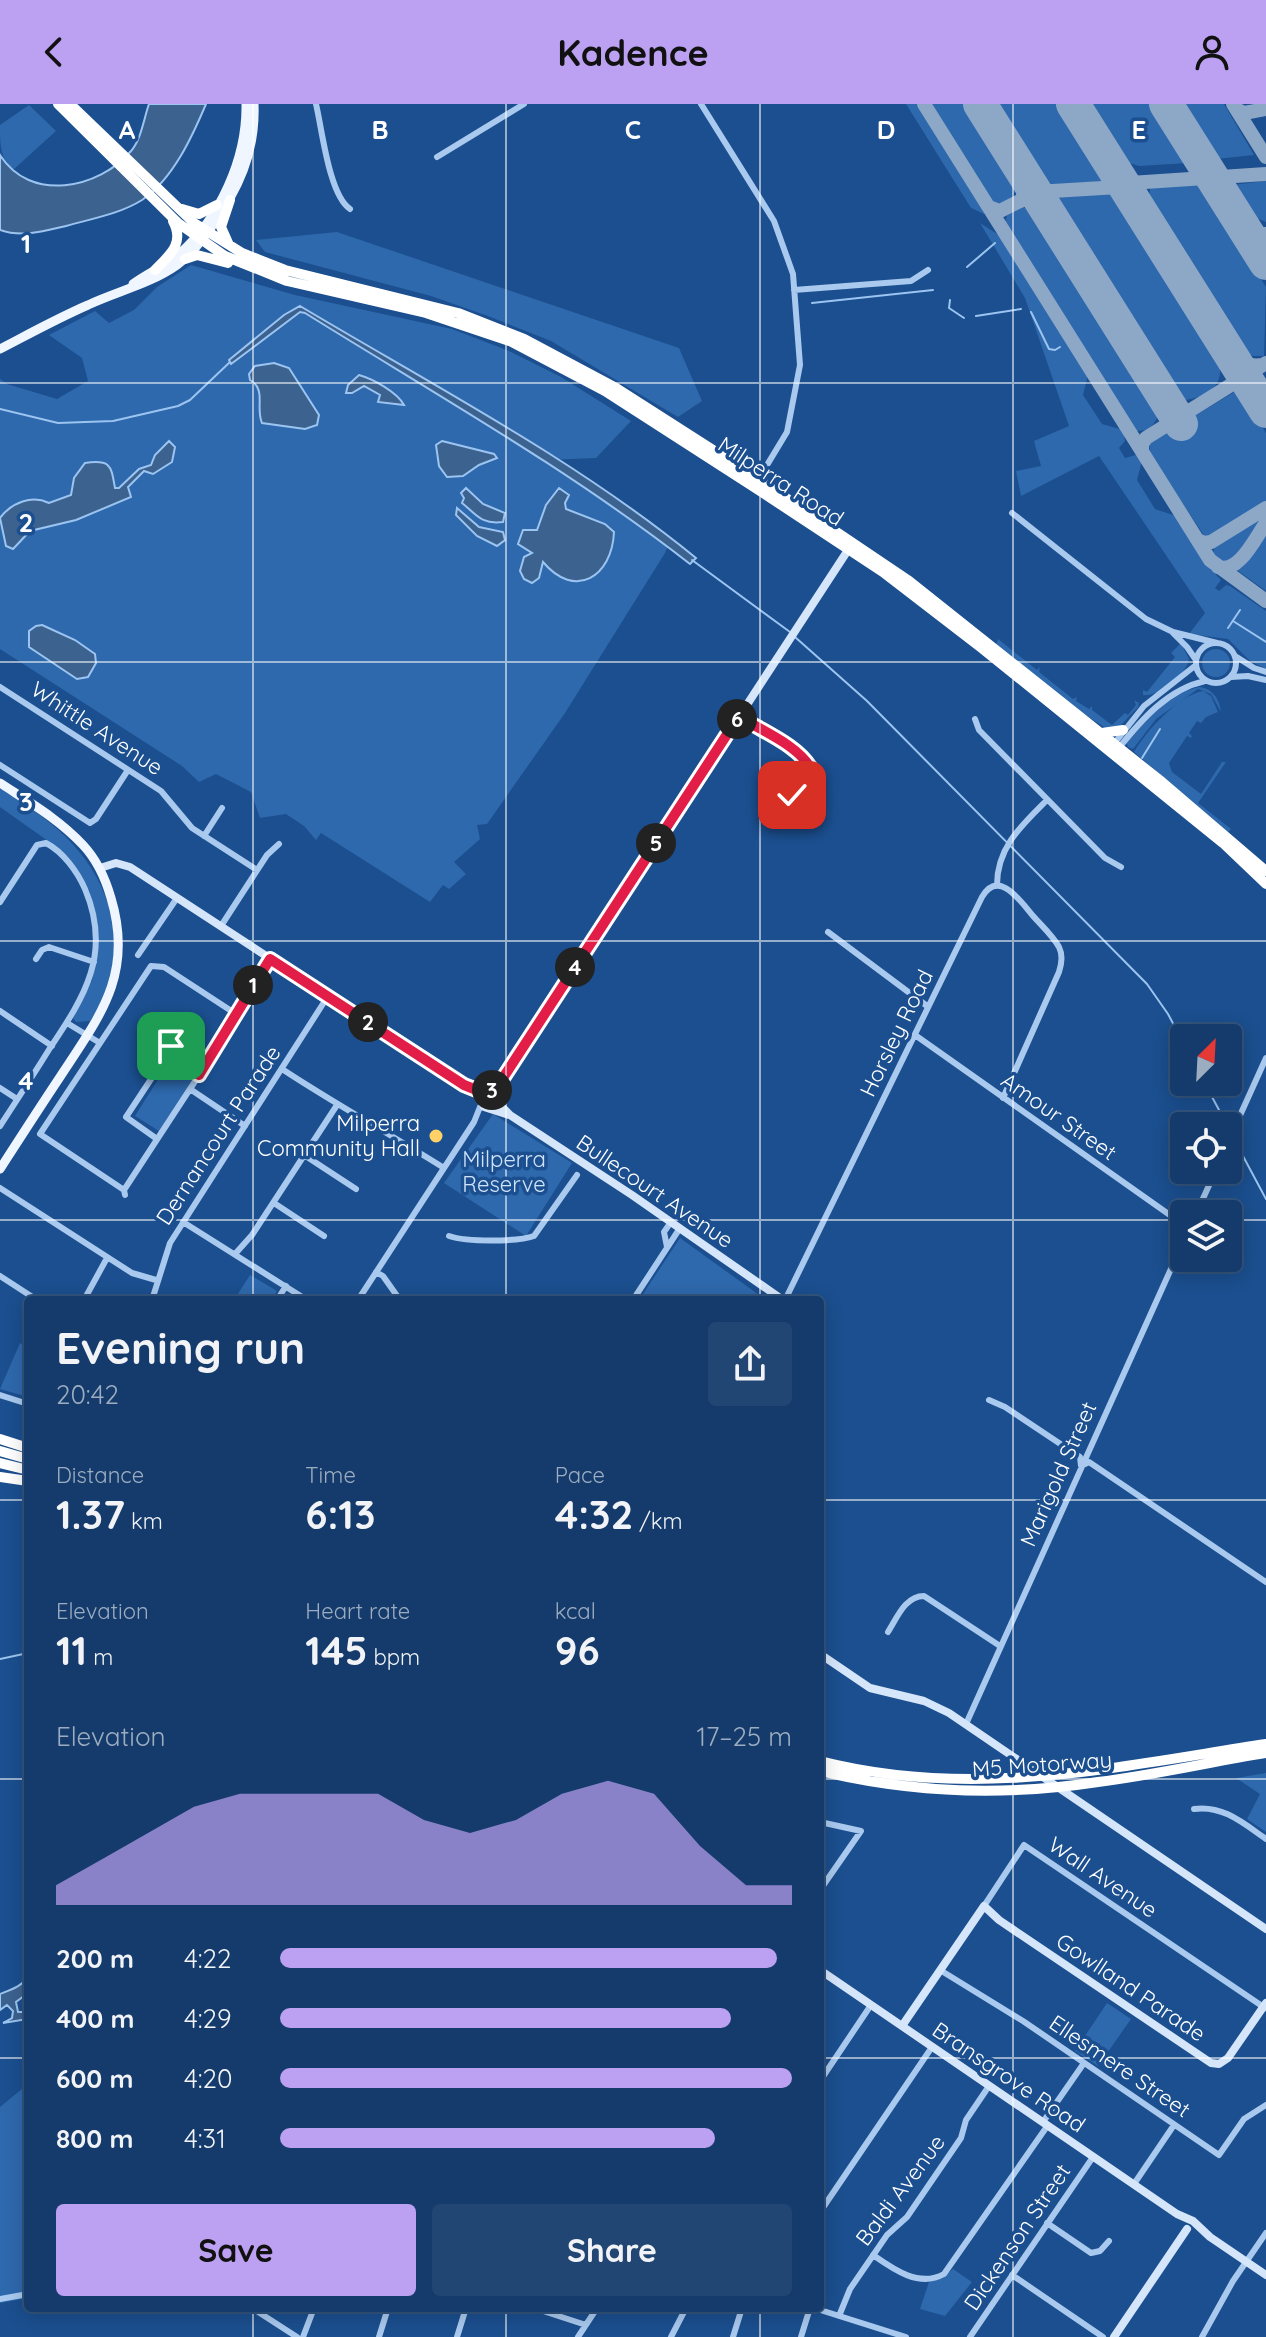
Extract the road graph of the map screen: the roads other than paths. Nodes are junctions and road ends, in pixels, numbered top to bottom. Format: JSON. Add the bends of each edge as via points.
{"nodes":[{"id":1,"x":246,"y":104,"type":"edge"},
{"id":2,"x":254,"y":104,"type":"edge"},
{"id":3,"x":316,"y":104,"type":"edge"},
{"id":4,"x":524,"y":104,"type":"edge"},
{"id":5,"x":701,"y":104,"type":"edge"},
{"id":6,"x":62,"y":105,"type":"edge"},
{"id":7,"x":437,"y":157,"type":"dead end"},
{"id":8,"x":230,"y":200,"type":"junction"},
{"id":9,"x":217,"y":205,"type":"junction"},
{"id":10,"x":350,"y":209,"type":"dead end"},
{"id":11,"x":172,"y":210,"type":"junction"},
{"id":12,"x":201,"y":235,"type":"junction"},
{"id":13,"x":230,"y":247,"type":"junction"},
{"id":14,"x":185,"y":259,"type":"junction"},
{"id":15,"x":155,"y":270,"type":"junction"},
{"id":16,"x":928,"y":270,"type":"dead end"},
{"id":17,"x":261,"y":273,"type":"junction"},
{"id":18,"x":127,"y":288,"type":"junction"},
{"id":19,"x":794,"y":290,"type":"junction"},
{"id":20,"x":0,"y":349,"type":"edge"},
{"id":21,"x":757,"y":483,"type":"junction"},
{"id":22,"x":1012,"y":513,"type":"dead end"},
{"id":23,"x":851,"y":546,"type":"junction"},
{"id":24,"x":1173,"y":632,"type":"junction"},
{"id":25,"x":1217,"y":643,"type":"junction"},
{"id":26,"x":1235,"y":656,"type":"junction"},
{"id":27,"x":1196,"y":662,"type":"junction"},
{"id":28,"x":1266,"y":672,"type":"edge"},
{"id":29,"x":1231,"y":677,"type":"junction"},
{"id":30,"x":1266,"y":680,"type":"edge"},
{"id":31,"x":1206,"y":681,"type":"junction"},
{"id":32,"x":0,"y":687,"type":"edge"},
{"id":33,"x":739,"y":716,"type":"junction"},
{"id":34,"x":975,"y":719,"type":"dead end"},
{"id":35,"x":1123,"y":730,"type":"junction"},
{"id":36,"x":1102,"y":733,"type":"junction"},
{"id":37,"x":1114,"y":749,"type":"junction"},
{"id":38,"x":0,"y":765,"type":"edge"},
{"id":39,"x":128,"y":770,"type":"junction"},
{"id":40,"x":0,"y":783,"type":"edge"},
{"id":41,"x":792,"y":795,"type":"dead end"},
{"id":42,"x":1047,"y":800,"type":"junction"},
{"id":43,"x":222,"y":808,"type":"dead end"},
{"id":44,"x":204,"y":836,"type":"junction"},
{"id":45,"x":279,"y":844,"type":"dead end"},
{"id":46,"x":1121,"y":867,"type":"dead end"},
{"id":47,"x":100,"y":868,"type":"junction"},
{"id":48,"x":257,"y":870,"type":"junction"},
{"id":49,"x":1266,"y":871,"type":"edge"},
{"id":50,"x":1266,"y":884,"type":"edge"},
{"id":51,"x":997,"y":885,"type":"junction"},
{"id":52,"x":177,"y":898,"type":"junction"},
{"id":53,"x":0,"y":902,"type":"edge"},
{"id":54,"x":221,"y":926,"type":"junction"},
{"id":55,"x":828,"y":932,"type":"dead end"},
{"id":56,"x":138,"y":955,"type":"dead end"},
{"id":57,"x":36,"y":959,"type":"dead end"},
{"id":58,"x":270,"y":959,"type":"junction"},
{"id":59,"x":94,"y":962,"type":"junction"},
{"id":60,"x":328,"y":996,"type":"junction"},
{"id":61,"x":927,"y":1006,"type":"junction"},
{"id":62,"x":0,"y":1011,"type":"edge"},
{"id":63,"x":236,"y":1014,"type":"junction"},
{"id":64,"x":67,"y":1023,"type":"junction"},
{"id":65,"x":87,"y":1035,"type":"junction"},
{"id":66,"x":915,"y":1035,"type":"junction"},
{"id":67,"x":100,"y":1043,"type":"junction"},
{"id":68,"x":52,"y":1046,"type":"junction"},
{"id":69,"x":171,"y":1046,"type":"dead end"},
{"id":70,"x":171,"y":1055,"type":"junction"},
{"id":71,"x":1266,"y":1058,"type":"edge"},
{"id":72,"x":282,"y":1069,"type":"junction"},
{"id":73,"x":199,"y":1075,"type":"junction"},
{"id":74,"x":0,"y":1088,"type":"edge"},
{"id":75,"x":190,"y":1089,"type":"junction"},
{"id":76,"x":1003,"y":1098,"type":"junction"},
{"id":77,"x":17,"y":1099,"type":"junction"},
{"id":78,"x":489,"y":1101,"type":"junction"},
{"id":79,"x":337,"y":1105,"type":"junction"},
{"id":80,"x":1242,"y":1112,"type":"edge"},
{"id":81,"x":0,"y":1126,"type":"edge"},
{"id":82,"x":245,"y":1126,"type":"junction"},
{"id":83,"x":157,"y":1139,"type":"junction"},
{"id":84,"x":304,"y":1155,"type":"junction"},
{"id":85,"x":444,"y":1168,"type":"junction"},
{"id":86,"x":0,"y":1169,"type":"edge"},
{"id":87,"x":577,"y":1175,"type":"dead end"},
{"id":88,"x":0,"y":1188,"type":"edge"},
{"id":89,"x":356,"y":1189,"type":"dead end"},
{"id":90,"x":274,"y":1203,"type":"junction"},
{"id":91,"x":1170,"y":1215,"type":"edge"},
{"id":92,"x":183,"y":1222,"type":"junction"},
{"id":93,"x":671,"y":1222,"type":"junction"},
{"id":94,"x":680,"y":1228,"type":"junction"},
{"id":95,"x":324,"y":1236,"type":"dead end"},
{"id":96,"x":449,"y":1236,"type":"dead end"},
{"id":97,"x":667,"y":1247,"type":"junction"},
{"id":98,"x":235,"y":1254,"type":"junction"},
{"id":99,"x":107,"y":1258,"type":"junction"},
{"id":100,"x":1170,"y":1271,"type":"edge"},
{"id":101,"x":376,"y":1272,"type":"junction"},
{"id":102,"x":0,"y":1276,"type":"edge"},
{"id":103,"x":156,"y":1280,"type":"junction"},
{"id":104,"x":286,"y":1286,"type":"junction"},
{"id":105,"x":31,"y":1296,"type":"edge"},
{"id":106,"x":86,"y":1296,"type":"edge"},
{"id":107,"x":153,"y":1296,"type":"edge"},
{"id":108,"x":280,"y":1296,"type":"edge"},
{"id":109,"x":301,"y":1296,"type":"edge"},
{"id":110,"x":361,"y":1296,"type":"edge"},
{"id":111,"x":397,"y":1296,"type":"edge"},
{"id":112,"x":636,"y":1296,"type":"edge"},
{"id":113,"x":780,"y":1296,"type":"edge"},
{"id":114,"x":785,"y":1296,"type":"edge"},
{"id":115,"x":0,"y":1395,"type":"edge"},
{"id":116,"x":989,"y":1400,"type":"dead end"},
{"id":117,"x":24,"y":1403,"type":"edge"},
{"id":118,"x":0,"y":1439,"type":"edge"},
{"id":119,"x":24,"y":1447,"type":"edge"},
{"id":120,"x":0,"y":1451,"type":"edge"},
{"id":121,"x":24,"y":1458,"type":"edge"},
{"id":122,"x":0,"y":1463,"type":"edge"},
{"id":123,"x":1081,"y":1466,"type":"junction"},
{"id":124,"x":24,"y":1469,"type":"edge"},
{"id":125,"x":0,"y":1477,"type":"edge"},
{"id":126,"x":24,"y":1480,"type":"edge"},
{"id":127,"x":1266,"y":1581,"type":"edge"},
{"id":128,"x":888,"y":1632,"type":"dead end"},
{"id":129,"x":1000,"y":1646,"type":"junction"},
{"id":130,"x":824,"y":1657,"type":"edge"},
{"id":131,"x":966,"y":1724,"type":"junction"},
{"id":132,"x":1266,"y":1744,"type":"edge"},
{"id":133,"x":1266,"y":1753,"type":"edge"},
{"id":134,"x":824,"y":1762,"type":"edge"},
{"id":135,"x":824,"y":1772,"type":"edge"},
{"id":136,"x":1194,"y":1809,"type":"dead end"},
{"id":137,"x":824,"y":1823,"type":"edge"},
{"id":138,"x":1266,"y":1839,"type":"edge"},
{"id":139,"x":824,"y":1884,"type":"edge"},
{"id":140,"x":981,"y":1911,"type":"junction"},
{"id":141,"x":1266,"y":1929,"type":"edge"},
{"id":142,"x":940,"y":1970,"type":"junction"},
{"id":143,"x":824,"y":1973,"type":"edge"},
{"id":144,"x":871,"y":2005,"type":"junction"},
{"id":145,"x":1265,"y":2006,"type":"edge"},
{"id":146,"x":902,"y":2026,"type":"junction"},
{"id":147,"x":932,"y":2047,"type":"junction"},
{"id":148,"x":1084,"y":2063,"type":"junction"},
{"id":149,"x":824,"y":2075,"type":"edge"},
{"id":150,"x":989,"y":2086,"type":"junction"},
{"id":151,"x":1266,"y":2105,"type":"edge"},
{"id":152,"x":1045,"y":2124,"type":"junction"},
{"id":153,"x":1174,"y":2125,"type":"junction"},
{"id":154,"x":1093,"y":2157,"type":"junction"},
{"id":155,"x":1134,"y":2184,"type":"junction"},
{"id":156,"x":824,"y":2206,"type":"edge"},
{"id":157,"x":1047,"y":2223,"type":"junction"},
{"id":158,"x":1190,"y":2226,"type":"junction"},
{"id":159,"x":1266,"y":2233,"type":"edge"},
{"id":160,"x":1109,"y":2241,"type":"dead end"},
{"id":161,"x":873,"y":2255,"type":"junction"},
{"id":162,"x":1246,"y":2261,"type":"junction"},
{"id":163,"x":1012,"y":2275,"type":"junction"},
{"id":164,"x":1266,"y":2275,"type":"edge"},
{"id":165,"x":24,"y":2295,"type":"edge"},
{"id":166,"x":0,"y":2299,"type":"edge"},
{"id":167,"x":258,"y":2312,"type":"edge"},
{"id":168,"x":312,"y":2312,"type":"edge"},
{"id":169,"x":387,"y":2312,"type":"edge"},
{"id":170,"x":465,"y":2312,"type":"edge"},
{"id":171,"x":546,"y":2312,"type":"edge"},
{"id":172,"x":594,"y":2312,"type":"edge"},
{"id":173,"x":684,"y":2312,"type":"edge"},
{"id":174,"x":741,"y":2312,"type":"edge"},
{"id":175,"x":810,"y":2312,"type":"edge"},
{"id":176,"x":824,"y":2312,"type":"edge"},
{"id":177,"x":839,"y":2316,"type":"junction"},
{"id":178,"x":586,"y":2325,"type":"junction"},
{"id":179,"x":872,"y":2326,"type":"junction"},
{"id":180,"x":1205,"y":2336,"type":"edge"},
{"id":181,"x":297,"y":2337,"type":"edge"},
{"id":182,"x":303,"y":2337,"type":"edge"},
{"id":183,"x":379,"y":2337,"type":"edge"},
{"id":184,"x":457,"y":2337,"type":"edge"},
{"id":185,"x":578,"y":2337,"type":"edge"},
{"id":186,"x":671,"y":2337,"type":"edge"},
{"id":187,"x":733,"y":2337,"type":"edge"},
{"id":188,"x":801,"y":2337,"type":"edge"},
{"id":189,"x":869,"y":2337,"type":"edge"},
{"id":190,"x":906,"y":2337,"type":"edge"},
{"id":191,"x":970,"y":2337,"type":"edge"},
{"id":192,"x":1103,"y":2337,"type":"edge"},
{"id":193,"x":1114,"y":2337,"type":"edge"}],
"edges":[{"from":1,"to":9,"type":"main road","via":[[240,155]]},
{"from":2,"to":8,"type":"main road","via":[[249,157]]},
{"from":3,"to":10,"type":"street","via":[[336,190]]},
{"from":4,"to":7,"type":"street"},
{"from":5,"to":19,"type":"street","via":[[774,221],[790,260]]},
{"from":6,"to":11,"type":"highway"},
{"from":8,"to":12,"type":"main road"},
{"from":8,"to":13,"type":"highway","via":[[221,227]]},
{"from":9,"to":11,"type":"highway","via":[[199,214]]},
{"from":9,"to":12,"type":"main road"},
{"from":11,"to":12,"type":"highway"},
{"from":11,"to":15,"type":"highway","via":[[179,238]]},
{"from":12,"to":13,"type":"highway","name":"Milperra Road"},
{"from":12,"to":14,"type":"main road"},
{"from":12,"to":15,"type":"main road"},
{"from":12,"to":17,"type":"highway","name":"Milperra Road","via":[[238,264]]},
{"from":13,"to":21,"type":"highway","name":"Milperra Road","via":[[274,267],[429,305],[524,339],[616,388]]},
{"from":14,"to":17,"type":"highway","via":[[200,255]]},
{"from":14,"to":18,"type":"main road"},
{"from":15,"to":18,"type":"main road"},
{"from":16,"to":19,"type":"street","via":[[911,281]]},
{"from":17,"to":21,"type":"highway","name":"Milperra Road","via":[[426,313],[512,342]]},
{"from":18,"to":20,"type":"main road"},
{"from":19,"to":21,"type":"street","via":[[800,365],[787,432]]},
{"from":21,"to":23,"type":"highway","name":"Milperra Road"},
{"from":22,"to":24,"type":"street","via":[[1139,615]]},
{"from":23,"to":33,"type":"main road"},
{"from":23,"to":36,"type":"highway","name":"Milperra Road","via":[[900,574]]},
{"from":23,"to":37,"type":"highway","name":"Milperra Road"},
{"from":24,"to":25,"type":"street"},
{"from":24,"to":27,"type":"street"},
{"from":25,"to":26,"type":"street"},
{"from":25,"to":27,"type":"street","via":[[1201,649]]},
{"from":26,"to":28,"type":"street"},
{"from":26,"to":29,"type":"street"},
{"from":27,"to":31,"type":"street"},
{"from":27,"to":35,"type":"street"},
{"from":29,"to":30,"type":"street"},
{"from":29,"to":31,"type":"street","via":[[1219,683]]},
{"from":31,"to":37,"type":"street","via":[[1155,708]]},
{"from":32,"to":39,"type":"street","name":"Whittle Avenue"},
{"from":33,"to":41,"type":"street","via":[[810,767]]},
{"from":33,"to":78,"type":"main road"},
{"from":34,"to":42,"type":"street","via":[[979,730]]},
{"from":35,"to":36,"type":"highway"},
{"from":35,"to":37,"type":"street"},
{"from":36,"to":37,"type":"highway","name":"Milperra Road"},
{"from":37,"to":49,"type":"highway","name":"Milperra Road"},
{"from":37,"to":50,"type":"highway","name":"Milperra Road"},
{"from":38,"to":39,"type":"street","via":[[90,823]]},
{"from":39,"to":44,"type":"street","name":"Whittle Avenue","via":[[165,794]]},
{"from":40,"to":47,"type":"main road","via":[[64,826]]},
{"from":42,"to":46,"type":"street","via":[[1105,858]]},
{"from":42,"to":51,"type":"street","via":[[1012,836]]},
{"from":43,"to":44,"type":"street"},
{"from":44,"to":48,"type":"street","name":"Whittle Avenue"},
{"from":45,"to":48,"type":"street"},
{"from":47,"to":52,"type":"main road","name":"Bullecourt Avenue","via":[[121,863]]},
{"from":47,"to":65,"type":"main road","via":[[117,916],[119,955],[110,994]]},
{"from":48,"to":54,"type":"street"},
{"from":51,"to":61,"type":"street","name":"Horsley Road","via":[[984,894]]},
{"from":51,"to":76,"type":"street","via":[[1013,892],[1052,937],[1062,962]]},
{"from":52,"to":54,"type":"main road","name":"Bullecourt Avenue"},
{"from":52,"to":56,"type":"street"},
{"from":53,"to":59,"type":"street","via":[[36,847],[46,843],[63,857],[86,892],[96,929]]},
{"from":54,"to":58,"type":"main road","name":"Bullecourt Avenue"},
{"from":55,"to":61,"type":"street"},
{"from":57,"to":59,"type":"street","via":[[49,947]]},
{"from":58,"to":60,"type":"main road","name":"Bullecourt Avenue"},
{"from":58,"to":63,"type":"street"},
{"from":59,"to":64,"type":"street"},
{"from":60,"to":72,"type":"street","name":"Dernancourt Parade"},
{"from":60,"to":78,"type":"main road","name":"Bullecourt Avenue"},
{"from":61,"to":66,"type":"street","name":"Horsley Road"},
{"from":62,"to":68,"type":"street"},
{"from":63,"to":67,"type":"street","via":[[157,964],[147,970]]},
{"from":63,"to":73,"type":"street"},
{"from":64,"to":65,"type":"street"},
{"from":64,"to":68,"type":"street"},
{"from":65,"to":67,"type":"street"},
{"from":65,"to":86,"type":"main road"},
{"from":66,"to":76,"type":"street","name":"Amour Street"},
{"from":66,"to":114,"type":"street","name":"Horsley Road"},
{"from":67,"to":83,"type":"street","via":[[40,1134],[124,1193]]},
{"from":68,"to":77,"type":"street"},
{"from":69,"to":70,"type":"street"},
{"from":70,"to":73,"type":"street"},
{"from":70,"to":83,"type":"street","via":[[126,1117]]},
{"from":71,"to":80,"type":"street"},
{"from":72,"to":79,"type":"street"},
{"from":72,"to":82,"type":"street","name":"Dernancourt Parade"},
{"from":73,"to":75,"type":"street"},
{"from":74,"to":77,"type":"street"},
{"from":75,"to":82,"type":"street"},
{"from":75,"to":83,"type":"street"},
{"from":76,"to":91,"type":"street","name":"Amour Street"},
{"from":77,"to":81,"type":"street"},
{"from":78,"to":85,"type":"street"},
{"from":78,"to":93,"type":"main road","name":"Bullecourt Avenue"},
{"from":79,"to":84,"type":"street"},
{"from":79,"to":85,"type":"street"},
{"from":82,"to":92,"type":"street","name":"Dernancourt Parade"},
{"from":84,"to":89,"type":"street"},
{"from":84,"to":90,"type":"street"},
{"from":85,"to":101,"type":"street"},
{"from":87,"to":96,"type":"street","via":[[534,1236],[484,1242]]},
{"from":88,"to":99,"type":"street"},
{"from":90,"to":95,"type":"street"},
{"from":90,"to":98,"type":"street"},
{"from":92,"to":98,"type":"street"},
{"from":92,"to":103,"type":"street","name":"Dernancourt Parade"},
{"from":93,"to":94,"type":"main road","name":"Bullecourt Avenue"},
{"from":93,"to":97,"type":"street","via":[[664,1232]]},
{"from":94,"to":97,"type":"street"},
{"from":94,"to":113,"type":"main road","name":"Bullecourt Avenue"},
{"from":97,"to":112,"type":"street"},
{"from":98,"to":104,"type":"street"},
{"from":99,"to":103,"type":"street"},
{"from":99,"to":106,"type":"street"},
{"from":100,"to":123,"type":"street","name":"Marigold Street"},
{"from":101,"to":110,"type":"street"},
{"from":101,"to":111,"type":"street"},
{"from":102,"to":105,"type":"street"},
{"from":103,"to":107,"type":"street","name":"Dernancourt Parade"},
{"from":104,"to":108,"type":"street"},
{"from":104,"to":109,"type":"street"},
{"from":115,"to":117,"type":"street"},
{"from":116,"to":123,"type":"street","via":[[1080,1457]]},
{"from":118,"to":119,"type":"highway"},
{"from":120,"to":121,"type":"highway"},
{"from":122,"to":124,"type":"highway"},
{"from":123,"to":127,"type":"street","via":[[1089,1462]]},
{"from":123,"to":129,"type":"street","name":"Marigold Street"},
{"from":125,"to":126,"type":"highway"},
{"from":128,"to":129,"type":"street","via":[[907,1603],[924,1596]]},
{"from":129,"to":131,"type":"street","name":"Marigold Street"},
{"from":130,"to":131,"type":"main road","via":[[870,1688],[932,1703]]},
{"from":131,"to":141,"type":"main road"},
{"from":132,"to":134,"type":"highway","name":"M5 Motorway","via":[[1013,1780],[926,1778]]},
{"from":133,"to":135,"type":"highway","name":"M5 Motorway","via":[[1095,1783],[999,1790],[919,1788]]},
{"from":136,"to":138,"type":"street","via":[[1226,1813]]},
{"from":137,"to":139,"type":"street","via":[[861,1831]]},
{"from":140,"to":142,"type":"main road","name":"Wall Avenue"},
{"from":140,"to":145,"type":"main road","name":"Gowlland Parade","via":[[1213,2063],[1228,2058]]},
{"from":140,"to":145,"type":"street","name":"Wall Avenue","via":[[1024,1845]]},
{"from":142,"to":146,"type":"main road","name":"Wall Avenue"},
{"from":142,"to":148,"type":"street","name":"Ellesmere Street"},
{"from":143,"to":144,"type":"main road","name":"Bransgrove Road"},
{"from":144,"to":146,"type":"main road","name":"Bransgrove Road"},
{"from":144,"to":149,"type":"street"},
{"from":146,"to":147,"type":"main road","name":"Bransgrove Road"},
{"from":147,"to":150,"type":"main road","name":"Bransgrove Road"},
{"from":147,"to":156,"type":"street"},
{"from":148,"to":152,"type":"street"},
{"from":148,"to":153,"type":"street","name":"Ellesmere Street"},
{"from":150,"to":152,"type":"main road","name":"Bransgrove Road"},
{"from":150,"to":161,"type":"street","name":"Baldi Avenue","via":[[925,2192]]},
{"from":151,"to":153,"type":"street","name":"Ellesmere Street","via":[[1244,2119],[1219,2155]]},
{"from":152,"to":154,"type":"main road","name":"Bransgrove Road"},
{"from":152,"to":161,"type":"street","via":[[944,2274],[920,2278]]},
{"from":153,"to":155,"type":"street"},
{"from":154,"to":155,"type":"main road","name":"Bransgrove Road"},
{"from":154,"to":157,"type":"street","name":"Dickenson Street"},
{"from":155,"to":158,"type":"main road","name":"Bransgrove Road"},
{"from":157,"to":160,"type":"street","via":[[1091,2253]]},
{"from":157,"to":163,"type":"street","name":"Dickenson Street"},
{"from":158,"to":162,"type":"main road"},
{"from":158,"to":193,"type":"main road"},
{"from":159,"to":162,"type":"street"},
{"from":161,"to":177,"type":"street","name":"Baldi Avenue"},
{"from":162,"to":164,"type":"main road"},
{"from":162,"to":180,"type":"street"},
{"from":163,"to":191,"type":"street","name":"Dickenson Street"},
{"from":163,"to":192,"type":"street"},
{"from":165,"to":166,"type":"street"},
{"from":167,"to":181,"type":"street"},
{"from":168,"to":182,"type":"street"},
{"from":169,"to":183,"type":"street"},
{"from":170,"to":184,"type":"street"},
{"from":171,"to":178,"type":"street"},
{"from":172,"to":178,"type":"street"},
{"from":173,"to":186,"type":"street"},
{"from":174,"to":187,"type":"street"},
{"from":175,"to":188,"type":"street"},
{"from":176,"to":177,"type":"street"},
{"from":177,"to":179,"type":"street"},
{"from":178,"to":185,"type":"street"},
{"from":179,"to":189,"type":"street"},
{"from":179,"to":190,"type":"street"}]}
